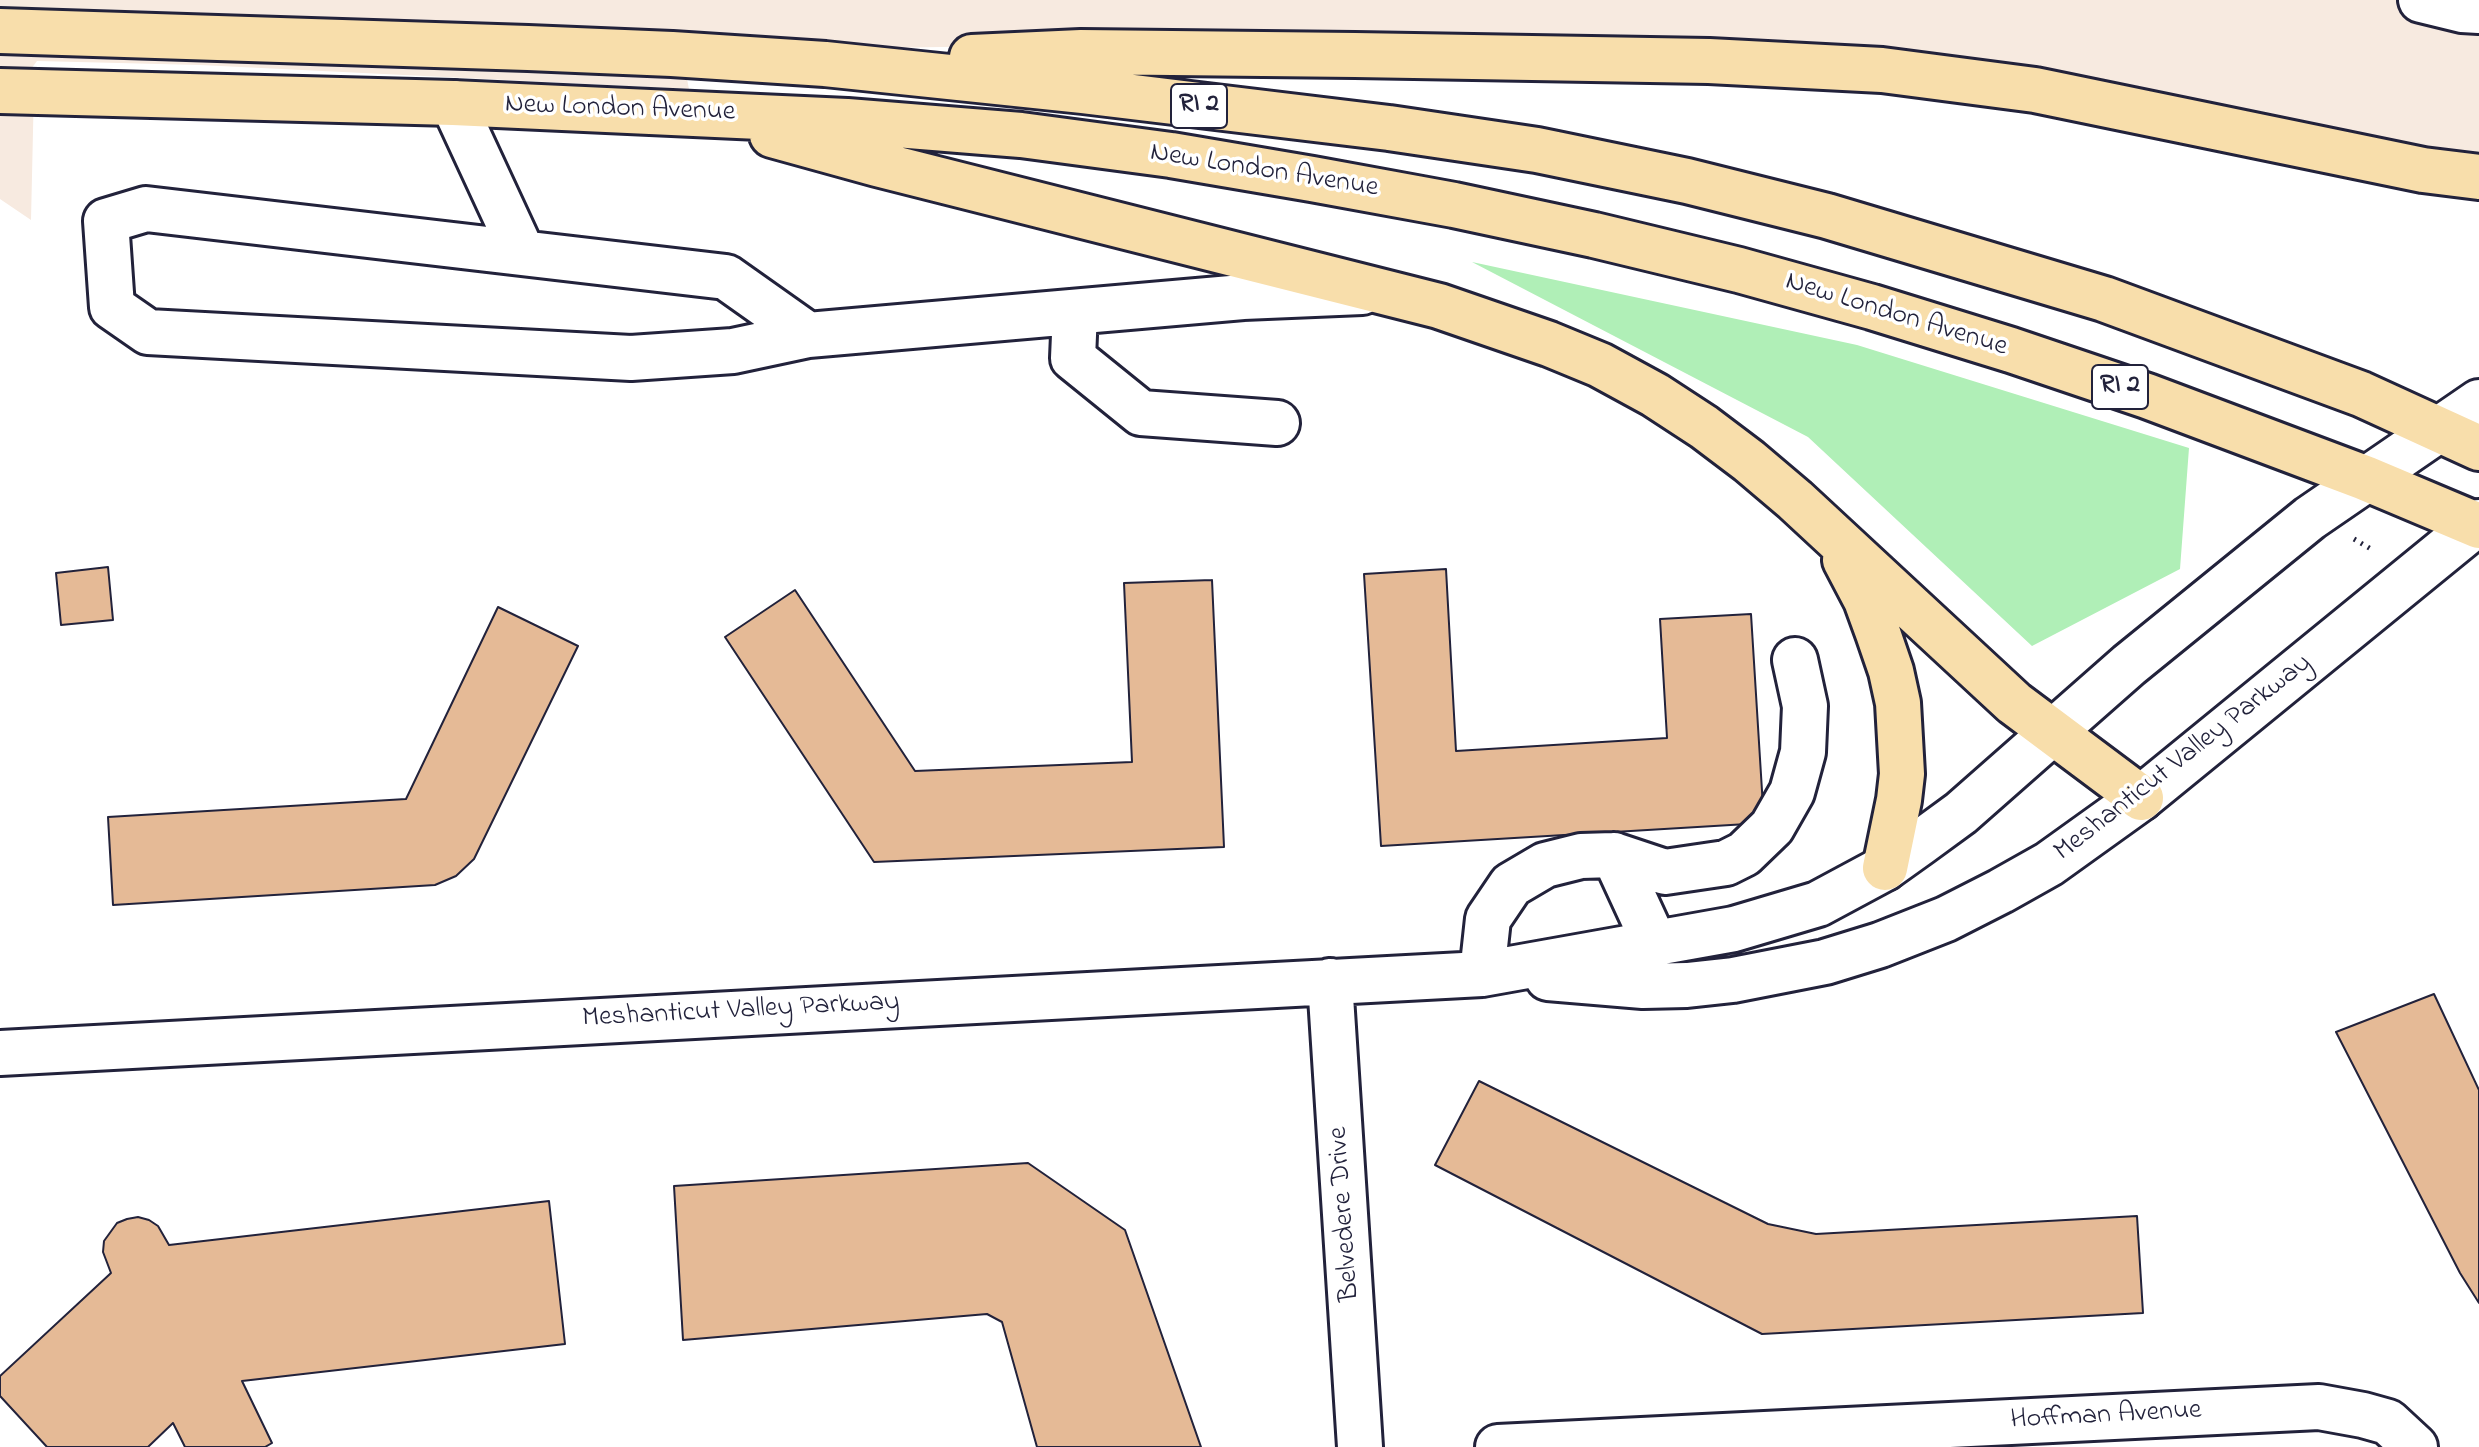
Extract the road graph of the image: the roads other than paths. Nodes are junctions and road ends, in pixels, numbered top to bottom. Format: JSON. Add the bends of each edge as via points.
{"nodes":[{"id":1,"x":2421,"y":0,"type":"edge"},
{"id":2,"x":2479,"y":11,"type":"edge"},
{"id":3,"x":0,"y":31,"type":"edge"},
{"id":4,"x":825,"y":64,"type":"junction"},
{"id":5,"x":0,"y":91,"type":"edge"},
{"id":6,"x":453,"y":103,"type":"junction"},
{"id":7,"x":689,"y":112,"type":"junction"},
{"id":8,"x":2479,"y":177,"type":"edge"},
{"id":9,"x":522,"y":252,"type":"junction"},
{"id":10,"x":1383,"y":291,"type":"junction"},
{"id":11,"x":1075,"y":312,"type":"junction"},
{"id":12,"x":808,"y":335,"type":"junction"},
{"id":13,"x":2479,"y":402,"type":"edge"},
{"id":14,"x":1277,"y":423,"type":"dead end"},
{"id":15,"x":2437,"y":429,"type":"junction"},
{"id":16,"x":2479,"y":448,"type":"edge"},
{"id":17,"x":2365,"y":478,"type":"junction"},
{"id":18,"x":2478,"y":524,"type":"edge"},
{"id":19,"x":1833,"y":536,"type":"junction"},
{"id":20,"x":1795,"y":660,"type":"dead end"},
{"id":21,"x":2054,"y":733,"type":"junction"},
{"id":22,"x":2141,"y":798,"type":"junction"},
{"id":23,"x":1614,"y":855,"type":"junction"},
{"id":24,"x":1885,"y":868,"type":"junction"},
{"id":25,"x":1655,"y":944,"type":"junction"},
{"id":26,"x":1482,"y":974,"type":"junction"},
{"id":27,"x":1330,"y":981,"type":"junction"},
{"id":28,"x":0,"y":1053,"type":"edge"},
{"id":29,"x":1360,"y":1447,"type":"edge"},
{"id":30,"x":1498,"y":1447,"type":"edge"},
{"id":31,"x":2415,"y":1447,"type":"edge"}],
"edges":[{"from":1,"to":2,"type":"street"},
{"from":3,"to":4,"type":"main road","name":"New London Avenue","number":"RI 2","via":[[528,48]]},
{"from":4,"to":8,"type":"main road","via":[[1081,52],[1695,60],[1882,70],[2035,90]]},
{"from":4,"to":15,"type":"main road","name":"New London Avenue","number":"RI 2","via":[[1389,128],[1537,150],[1687,181],[1827,216],[2104,299],[2361,394]]},
{"from":5,"to":6,"type":"main road","name":"New London Avenue","number":"RI 2"},
{"from":6,"to":7,"type":"main road","name":"New London Avenue","number":"RI 2"},
{"from":6,"to":9,"type":"street"},
{"from":7,"to":10,"type":"main road"},
{"from":7,"to":17,"type":"main road","name":"New London Avenue","number":"RI 2","via":[[1066,141],[1312,179],[1594,235],[1754,274],[2011,350]]},
{"from":9,"to":12,"type":"street","via":[[726,277]]},
{"from":9,"to":12,"type":"street","via":[[146,209],[106,221],[112,307],[148,332],[631,358],[733,351]]},
{"from":10,"to":11,"type":"street"},
{"from":10,"to":19,"type":"main road","via":[[1600,365],[1727,444]]},
{"from":11,"to":12,"type":"street"},
{"from":11,"to":14,"type":"street","via":[[1073,358],[1141,413]]},
{"from":13,"to":15,"type":"street","name":"Meshanticut Valley Parkway"},
{"from":15,"to":16,"type":"main road","name":"New London Avenue","number":"RI 2"},
{"from":15,"to":17,"type":"street","name":"Meshanticut Valley Parkway"},
{"from":17,"to":18,"type":"main road","name":"New London Avenue","number":"RI 2"},
{"from":17,"to":21,"type":"street","name":"Meshanticut Valley Parkway","via":[[2129,665]]},
{"from":18,"to":22,"type":"street","name":"Meshanticut Valley Parkway"},
{"from":19,"to":21,"type":"main road","via":[[2014,703]]},
{"from":19,"to":24,"type":"main road","via":[[1866,600],[1898,703],[1902,774]]},
{"from":20,"to":23,"type":"street","via":[[1805,706],[1803,752],[1792,792],[1772,827],[1744,854],[1726,863],[1665,872]]},
{"from":21,"to":22,"type":"main road"},
{"from":21,"to":24,"type":"street","name":"Meshanticut Valley Parkway","via":[[1961,813]]},
{"from":22,"to":26,"type":"street","name":"Meshanticut Valley Parkway","via":[[2049,864],[2001,891],[1946,919],[1825,962],[1687,985]]},
{"from":23,"to":25,"type":"street"},
{"from":23,"to":26,"type":"street","via":[[1545,865],[1511,885],[1488,919]]},
{"from":24,"to":25,"type":"street","name":"Meshanticut Valley Parkway","via":[[1818,904],[1776,918]]},
{"from":25,"to":26,"type":"street","name":"Meshanticut Valley Parkway"},
{"from":26,"to":27,"type":"street","name":"Meshanticut Valley Parkway"},
{"from":27,"to":28,"type":"street","name":"Meshanticut Valley Parkway"},
{"from":27,"to":29,"type":"street","name":"Belvedere Drive"},
{"from":30,"to":31,"type":"street","name":"Hoffman Avenue","via":[[2319,1407],[2388,1422]]}]}
